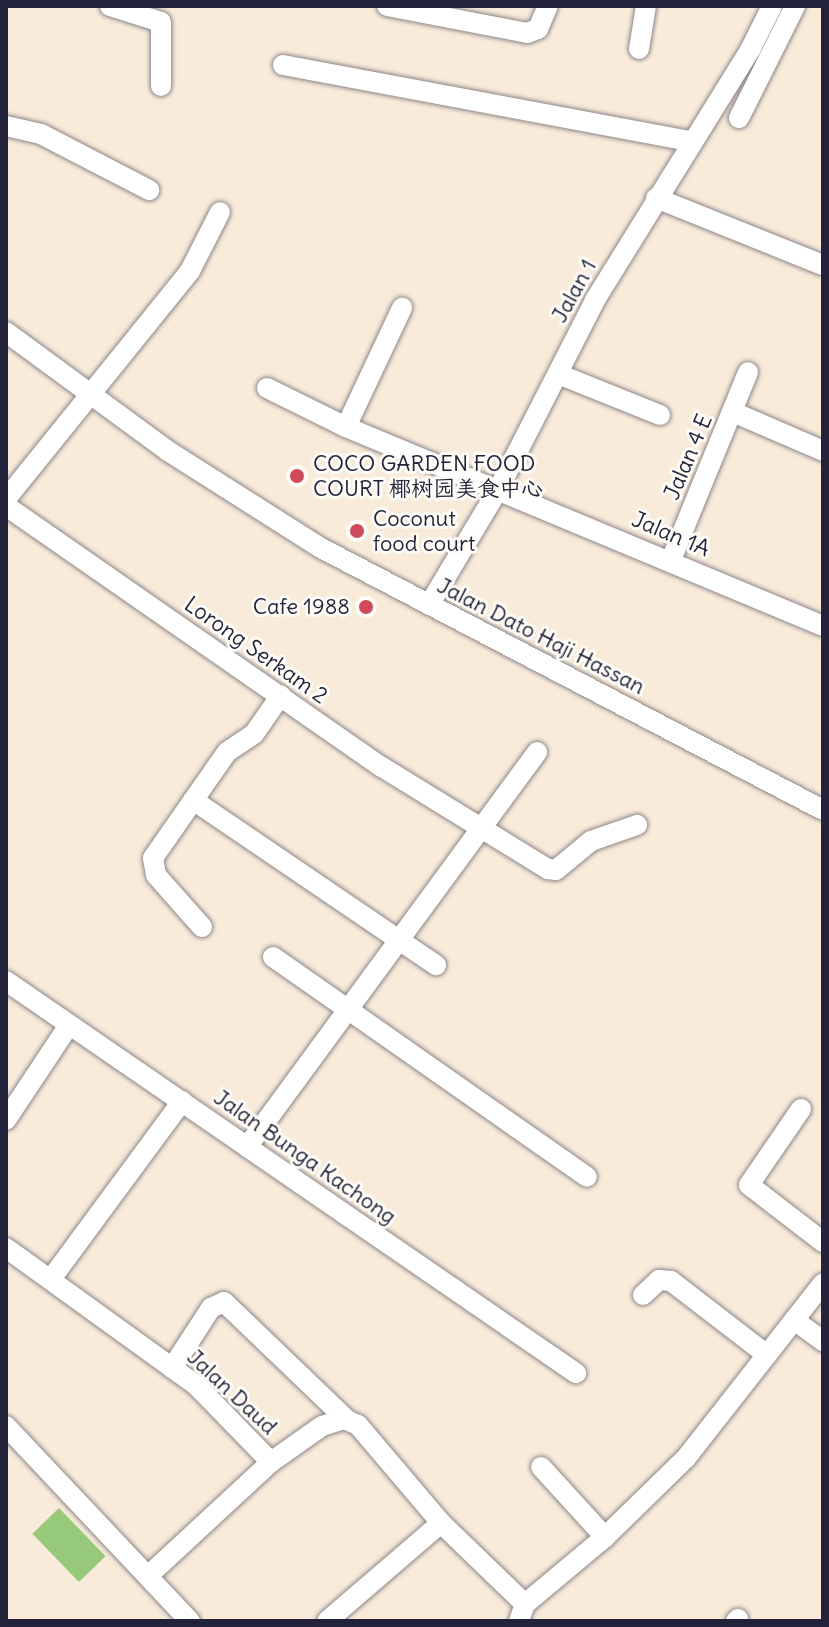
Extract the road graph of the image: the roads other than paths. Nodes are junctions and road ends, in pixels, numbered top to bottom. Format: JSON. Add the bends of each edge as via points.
{"nodes":[{"id":1,"x":110,"y":6,"type":"edge"},
{"id":2,"x":387,"y":6,"type":"edge"},
{"id":3,"x":548,"y":6,"type":"edge"},
{"id":4,"x":646,"y":6,"type":"edge"},
{"id":5,"x":772,"y":6,"type":"edge"},
{"id":6,"x":795,"y":6,"type":"edge"},
{"id":7,"x":435,"y":11,"type":"edge"},
{"id":8,"x":639,"y":49,"type":"dead end"},
{"id":9,"x":283,"y":65,"type":"dead end"},
{"id":10,"x":161,"y":86,"type":"dead end"},
{"id":11,"x":739,"y":118,"type":"dead end"},
{"id":12,"x":6,"y":126,"type":"edge"},
{"id":13,"x":690,"y":141,"type":"junction"},
{"id":14,"x":149,"y":190,"type":"dead end"},
{"id":15,"x":656,"y":198,"type":"junction"},
{"id":16,"x":220,"y":212,"type":"dead end"},
{"id":17,"x":823,"y":265,"type":"edge"},
{"id":18,"x":402,"y":308,"type":"dead end"},
{"id":19,"x":6,"y":332,"type":"edge"},
{"id":20,"x":748,"y":372,"type":"dead end"},
{"id":21,"x":558,"y":374,"type":"junction"},
{"id":22,"x":267,"y":388,"type":"dead end"},
{"id":23,"x":86,"y":394,"type":"junction"},
{"id":24,"x":733,"y":412,"type":"junction"},
{"id":25,"x":660,"y":415,"type":"dead end"},
{"id":26,"x":346,"y":427,"type":"junction"},
{"id":27,"x":823,"y":451,"type":"edge"},
{"id":28,"x":499,"y":488,"type":"junction"},
{"id":29,"x":7,"y":499,"type":"edge"},
{"id":30,"x":671,"y":560,"type":"junction"},
{"id":31,"x":429,"y":605,"type":"junction"},
{"id":32,"x":823,"y":626,"type":"edge"},
{"id":33,"x":281,"y":695,"type":"junction"},
{"id":34,"x":537,"y":752,"type":"dead end"},
{"id":35,"x":193,"y":800,"type":"junction"},
{"id":36,"x":823,"y":810,"type":"edge"},
{"id":37,"x":637,"y":825,"type":"dead end"},
{"id":38,"x":482,"y":829,"type":"junction"},
{"id":39,"x":202,"y":927,"type":"dead end"},
{"id":40,"x":395,"y":941,"type":"junction"},
{"id":41,"x":273,"y":957,"type":"dead end"},
{"id":42,"x":436,"y":965,"type":"dead end"},
{"id":43,"x":6,"y":981,"type":"edge"},
{"id":44,"x":346,"y":1009,"type":"junction"},
{"id":45,"x":69,"y":1025,"type":"junction"},
{"id":46,"x":182,"y":1101,"type":"junction"},
{"id":47,"x":801,"y":1109,"type":"dead end"},
{"id":48,"x":6,"y":1120,"type":"edge"},
{"id":49,"x":247,"y":1147,"type":"junction"},
{"id":50,"x":587,"y":1177,"type":"dead end"},
{"id":51,"x":823,"y":1242,"type":"edge"},
{"id":52,"x":6,"y":1248,"type":"edge"},
{"id":53,"x":51,"y":1279,"type":"junction"},
{"id":54,"x":823,"y":1283,"type":"edge"},
{"id":55,"x":643,"y":1295,"type":"dead end"},
{"id":56,"x":794,"y":1320,"type":"junction"},
{"id":57,"x":823,"y":1341,"type":"edge"},
{"id":58,"x":767,"y":1355,"type":"junction"},
{"id":59,"x":172,"y":1368,"type":"junction"},
{"id":60,"x":576,"y":1373,"type":"dead end"},
{"id":61,"x":347,"y":1420,"type":"junction"},
{"id":62,"x":6,"y":1426,"type":"edge"},
{"id":63,"x":271,"y":1462,"type":"junction"},
{"id":64,"x":541,"y":1467,"type":"dead end"},
{"id":65,"x":441,"y":1523,"type":"junction"},
{"id":66,"x":605,"y":1537,"type":"junction"},
{"id":67,"x":149,"y":1575,"type":"junction"},
{"id":68,"x":522,"y":1613,"type":"edge"},
{"id":69,"x":190,"y":1621,"type":"edge"},
{"id":70,"x":327,"y":1621,"type":"edge"}],
"edges":[{"from":1,"to":10,"type":"street","via":[[161,22]]},
{"from":2,"to":7,"type":"street"},
{"from":3,"to":7,"type":"street","via":[[538,29],[527,33]]},
{"from":4,"to":8,"type":"street"},
{"from":5,"to":13,"type":"street","name":"Jalan 1"},
{"from":6,"to":11,"type":"street"},
{"from":9,"to":13,"type":"street"},
{"from":12,"to":14,"type":"street","via":[[41,134]]},
{"from":13,"to":15,"type":"street","name":"Jalan 1"},
{"from":15,"to":17,"type":"street"},
{"from":15,"to":21,"type":"street","name":"Jalan 1"},
{"from":16,"to":23,"type":"street","via":[[190,271]]},
{"from":18,"to":26,"type":"street"},
{"from":19,"to":23,"type":"street","name":"Jalan Dato Haji Hassan"},
{"from":20,"to":24,"type":"street","name":"Jalan 4 E"},
{"from":21,"to":25,"type":"street"},
{"from":21,"to":28,"type":"street","name":"Jalan 1"},
{"from":22,"to":26,"type":"street","name":"Jalan 1A"},
{"from":23,"to":29,"type":"street"},
{"from":23,"to":31,"type":"street","name":"Jalan Dato Haji Hassan","via":[[321,548]]},
{"from":24,"to":27,"type":"street"},
{"from":24,"to":30,"type":"street","name":"Jalan 4 E"},
{"from":26,"to":28,"type":"street","name":"Jalan 1A"},
{"from":28,"to":30,"type":"street","name":"Jalan 1A"},
{"from":28,"to":31,"type":"street","name":"Jalan 1"},
{"from":29,"to":33,"type":"street","name":"Lorong Serkam 2"},
{"from":30,"to":32,"type":"street","name":"Jalan 1A"},
{"from":31,"to":36,"type":"street","name":"Jalan Dato Haji Hassan"},
{"from":33,"to":35,"type":"street","via":[[254,734],[227,752]]},
{"from":33,"to":38,"type":"street","name":"Lorong Serkam 2"},
{"from":34,"to":38,"type":"street"},
{"from":35,"to":39,"type":"street","via":[[152,864]]},
{"from":35,"to":40,"type":"street"},
{"from":37,"to":38,"type":"street","name":"Lorong Serkam 2","via":[[578,849],[556,870]]},
{"from":38,"to":40,"type":"street"},
{"from":40,"to":42,"type":"street"},
{"from":40,"to":44,"type":"street"},
{"from":41,"to":44,"type":"street"},
{"from":43,"to":45,"type":"street","name":"Jalan Bunga Kachong"},
{"from":44,"to":49,"type":"street"},
{"from":44,"to":50,"type":"street"},
{"from":45,"to":46,"type":"street","name":"Jalan Bunga Kachong"},
{"from":45,"to":48,"type":"street"},
{"from":46,"to":49,"type":"street","name":"Jalan Bunga Kachong"},
{"from":46,"to":53,"type":"street"},
{"from":47,"to":51,"type":"street","via":[[749,1185]]},
{"from":49,"to":60,"type":"street","name":"Jalan Bunga Kachong"},
{"from":52,"to":53,"type":"street","name":"Jalan Daud"},
{"from":53,"to":59,"type":"street","name":"Jalan Daud"},
{"from":54,"to":56,"type":"street"},
{"from":55,"to":58,"type":"street","via":[[659,1280],[671,1281]]},
{"from":56,"to":57,"type":"street"},
{"from":56,"to":58,"type":"street"},
{"from":58,"to":66,"type":"street","via":[[686,1458]]},
{"from":59,"to":61,"type":"street","via":[[211,1308],[224,1302]]},
{"from":59,"to":63,"type":"street","name":"Jalan Daud","via":[[197,1386]]},
{"from":61,"to":63,"type":"street","name":"Jalan Daud","via":[[322,1426]]},
{"from":61,"to":65,"type":"street","via":[[358,1425]]},
{"from":62,"to":67,"type":"street"},
{"from":63,"to":67,"type":"street"},
{"from":64,"to":66,"type":"street"},
{"from":65,"to":68,"type":"street"},
{"from":65,"to":70,"type":"street"},
{"from":66,"to":68,"type":"street"},
{"from":67,"to":69,"type":"street"}]}
